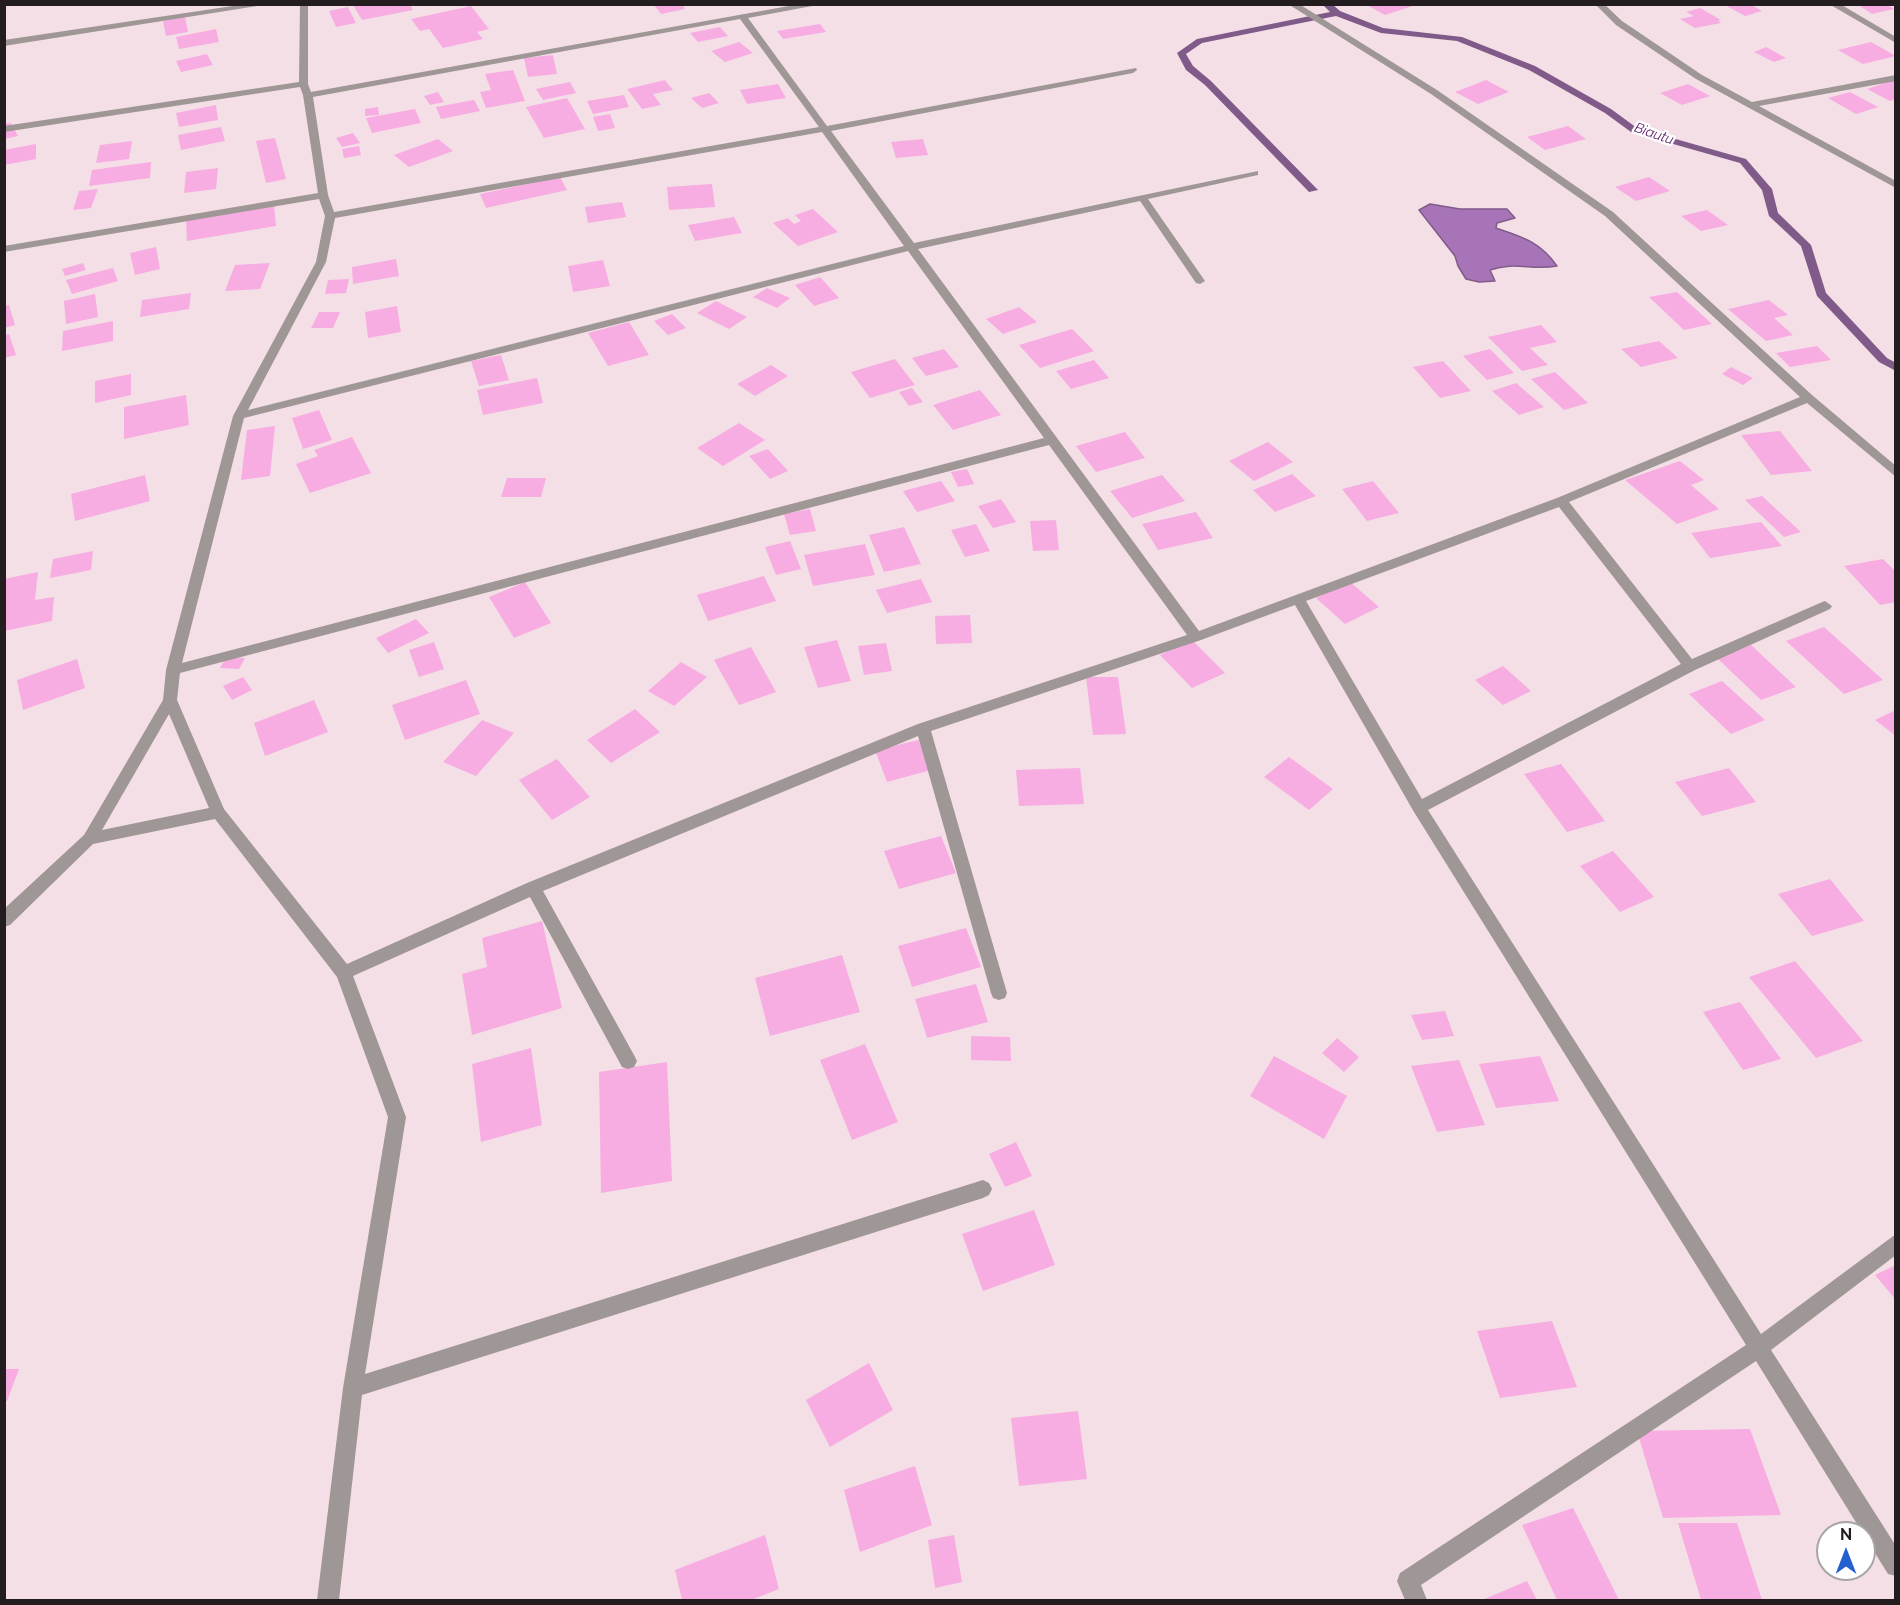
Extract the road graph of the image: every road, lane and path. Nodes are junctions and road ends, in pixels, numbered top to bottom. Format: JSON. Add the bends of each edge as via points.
{"nodes":[{"id":1,"x":266,"y":4,"type":"edge"},
{"id":2,"x":304,"y":4,"type":"edge"},
{"id":3,"x":819,"y":4,"type":"edge"},
{"id":4,"x":1292,"y":4,"type":"edge"},
{"id":5,"x":1599,"y":4,"type":"edge"},
{"id":6,"x":1833,"y":4,"type":"edge"},
{"id":7,"x":787,"y":7,"type":"edge"},
{"id":8,"x":742,"y":16,"type":"junction"},
{"id":9,"x":1896,"y":41,"type":"edge"},
{"id":10,"x":4,"y":43,"type":"edge"},
{"id":11,"x":1133,"y":70,"type":"dead end"},
{"id":12,"x":1896,"y":78,"type":"edge"},
{"id":13,"x":306,"y":90,"type":"junction"},
{"id":14,"x":1751,"y":105,"type":"junction"},
{"id":15,"x":4,"y":129,"type":"edge"},
{"id":16,"x":825,"y":129,"type":"junction"},
{"id":17,"x":1255,"y":173,"type":"dead end"},
{"id":18,"x":1896,"y":185,"type":"edge"},
{"id":19,"x":323,"y":195,"type":"junction"},
{"id":20,"x":1142,"y":197,"type":"junction"},
{"id":21,"x":330,"y":216,"type":"junction"},
{"id":22,"x":911,"y":247,"type":"junction"},
{"id":23,"x":4,"y":249,"type":"edge"},
{"id":24,"x":1200,"y":281,"type":"dead end"},
{"id":25,"x":1808,"y":398,"type":"junction"},
{"id":26,"x":239,"y":416,"type":"junction"},
{"id":27,"x":1053,"y":440,"type":"junction"},
{"id":28,"x":1896,"y":473,"type":"edge"},
{"id":29,"x":1561,"y":501,"type":"junction"},
{"id":30,"x":1297,"y":598,"type":"junction"},
{"id":31,"x":1825,"y":606,"type":"dead end"},
{"id":32,"x":1196,"y":637,"type":"junction"},
{"id":33,"x":1690,"y":666,"type":"junction"},
{"id":34,"x":173,"y":670,"type":"junction"},
{"id":35,"x":170,"y":700,"type":"junction"},
{"id":36,"x":923,"y":728,"type":"junction"},
{"id":37,"x":1419,"y":808,"type":"junction"},
{"id":38,"x":218,"y":812,"type":"junction"},
{"id":39,"x":89,"y":839,"type":"junction"},
{"id":40,"x":533,"y":888,"type":"junction"},
{"id":41,"x":4,"y":920,"type":"edge"},
{"id":42,"x":344,"y":973,"type":"junction"},
{"id":43,"x":999,"y":993,"type":"dead end"},
{"id":44,"x":628,"y":1061,"type":"dead end"},
{"id":45,"x":983,"y":1189,"type":"dead end"},
{"id":46,"x":1896,"y":1243,"type":"edge"},
{"id":47,"x":1758,"y":1348,"type":"junction"},
{"id":48,"x":353,"y":1388,"type":"junction"},
{"id":49,"x":1896,"y":1566,"type":"edge"},
{"id":50,"x":328,"y":1600,"type":"edge"},
{"id":51,"x":1416,"y":1600,"type":"edge"}],
"edges":[{"from":1,"to":10,"type":"street"},
{"from":2,"to":13,"type":"street"},
{"from":3,"to":7,"type":"street"},
{"from":4,"to":25,"type":"street","via":[[1434,92],[1609,214]]},
{"from":5,"to":14,"type":"street","via":[[1618,23],[1699,77]]},
{"from":6,"to":9,"type":"street"},
{"from":7,"to":8,"type":"street"},
{"from":8,"to":13,"type":"street"},
{"from":8,"to":16,"type":"street"},
{"from":11,"to":16,"type":"street"},
{"from":12,"to":14,"type":"street"},
{"from":13,"to":15,"type":"street"},
{"from":13,"to":19,"type":"street"},
{"from":14,"to":18,"type":"street"},
{"from":16,"to":21,"type":"street"},
{"from":16,"to":22,"type":"street"},
{"from":17,"to":20,"type":"street"},
{"from":19,"to":21,"type":"street"},
{"from":19,"to":23,"type":"street"},
{"from":20,"to":22,"type":"street"},
{"from":20,"to":24,"type":"street"},
{"from":21,"to":26,"type":"street","via":[[321,262]]},
{"from":22,"to":26,"type":"street"},
{"from":22,"to":27,"type":"street"},
{"from":25,"to":28,"type":"street"},
{"from":25,"to":29,"type":"street"},
{"from":26,"to":34,"type":"street"},
{"from":27,"to":32,"type":"street"},
{"from":27,"to":34,"type":"street"},
{"from":29,"to":30,"type":"street"},
{"from":29,"to":33,"type":"street"},
{"from":30,"to":32,"type":"street"},
{"from":30,"to":37,"type":"street"},
{"from":31,"to":33,"type":"street"},
{"from":32,"to":36,"type":"street"},
{"from":33,"to":37,"type":"street"},
{"from":34,"to":35,"type":"street"},
{"from":35,"to":38,"type":"street"},
{"from":35,"to":39,"type":"street"},
{"from":36,"to":40,"type":"street"},
{"from":36,"to":43,"type":"street"},
{"from":37,"to":47,"type":"street"},
{"from":38,"to":39,"type":"street"},
{"from":38,"to":42,"type":"street"},
{"from":39,"to":41,"type":"street"},
{"from":40,"to":42,"type":"street"},
{"from":40,"to":44,"type":"street"},
{"from":42,"to":48,"type":"street","via":[[397,1117]]},
{"from":45,"to":48,"type":"street"},
{"from":46,"to":47,"type":"street"},
{"from":47,"to":49,"type":"street"},
{"from":47,"to":51,"type":"street","via":[[1408,1581]]},
{"from":48,"to":50,"type":"street"}]}
